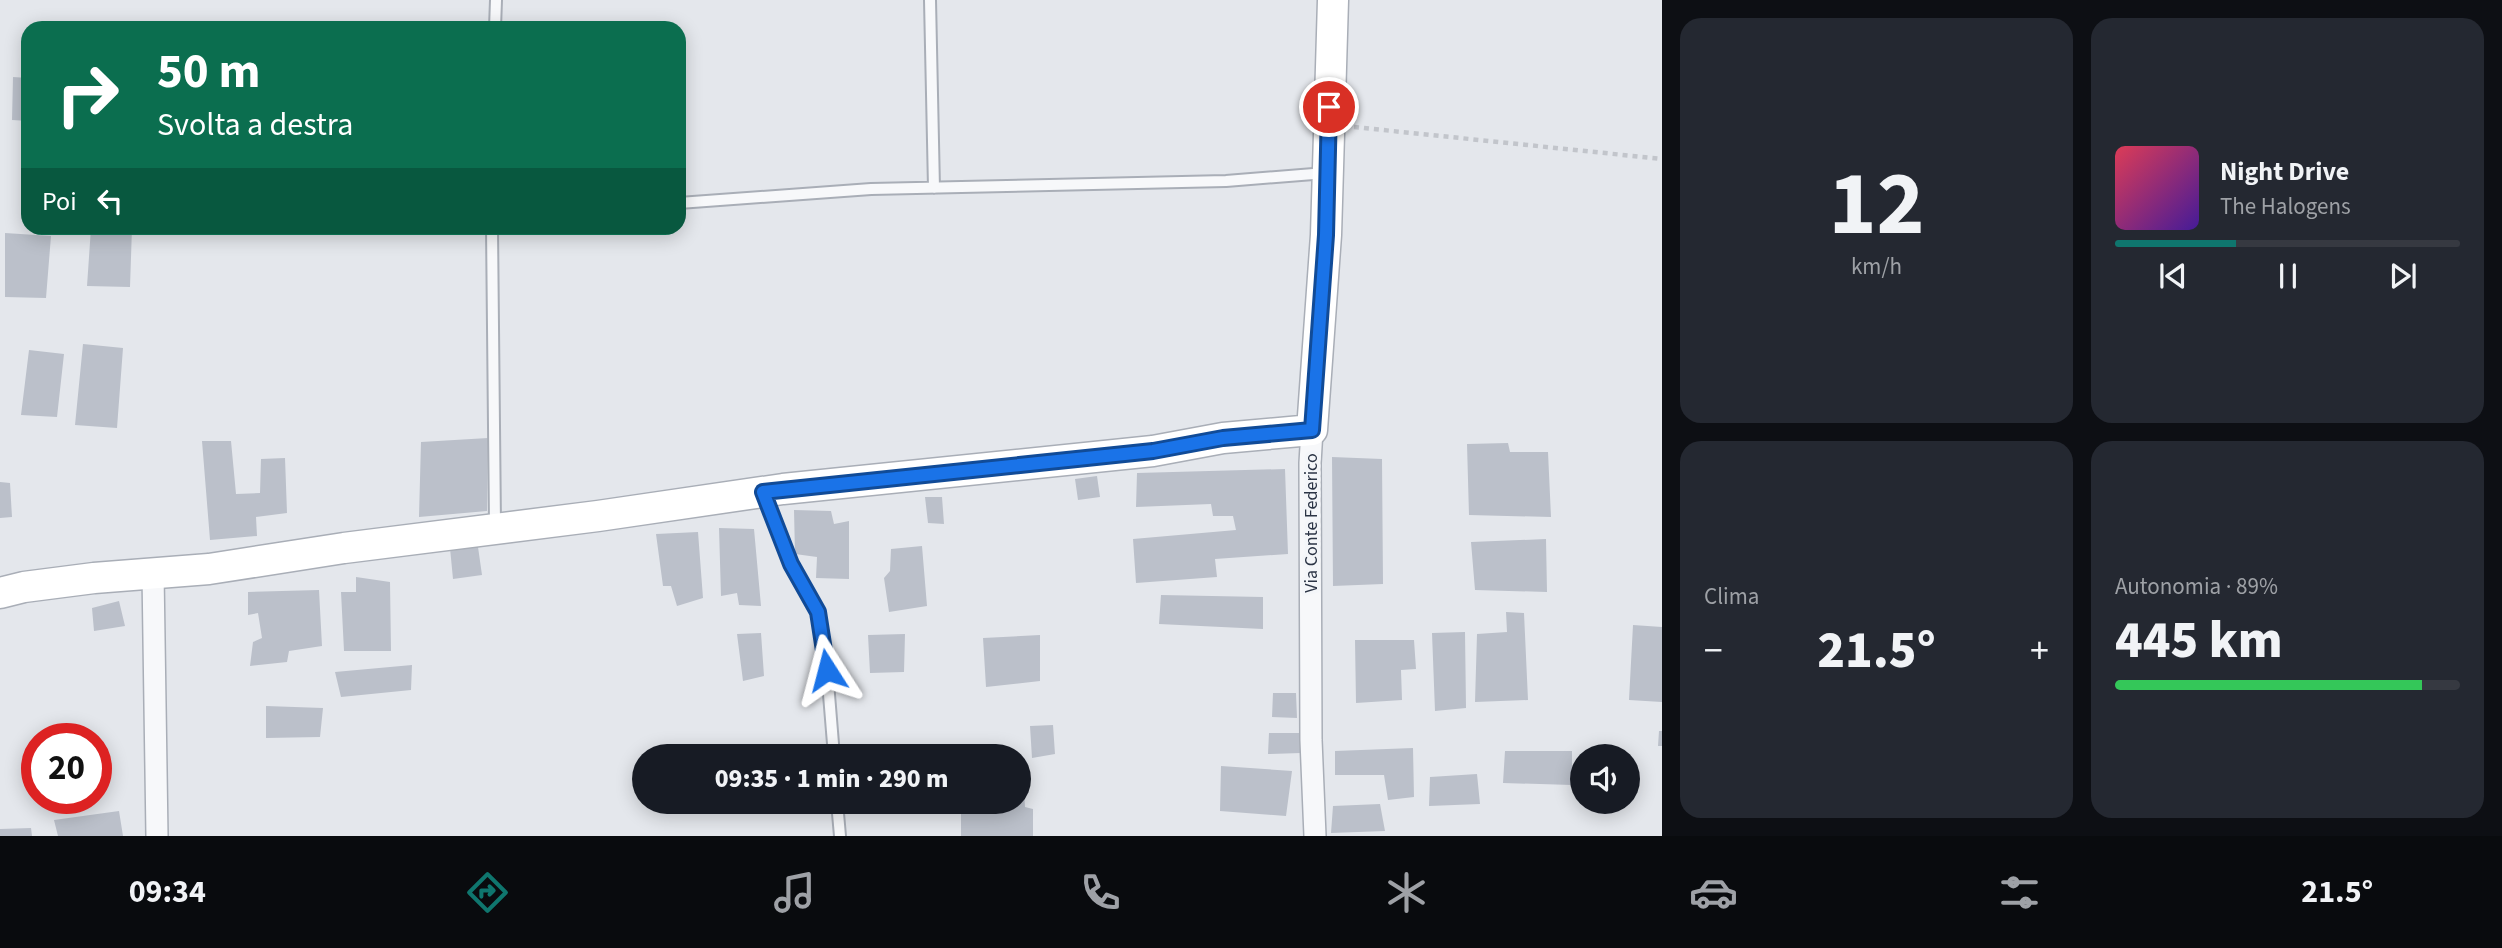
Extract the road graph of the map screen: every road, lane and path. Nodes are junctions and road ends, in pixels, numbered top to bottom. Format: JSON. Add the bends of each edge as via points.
{"nodes":[{"id":1,"x":496,"y":0,"type":"edge"},
{"id":2,"x":930,"y":0,"type":"edge"},
{"id":3,"x":1333,"y":0,"type":"edge"},
{"id":4,"x":495,"y":21,"type":"edge"},
{"id":5,"x":1329,"y":124,"type":"junction"},
{"id":6,"x":1662,"y":159,"type":"edge"},
{"id":7,"x":1329,"y":173,"type":"junction"},
{"id":8,"x":934,"y":188,"type":"junction"},
{"id":9,"x":686,"y":202,"type":"edge"},
{"id":10,"x":492,"y":235,"type":"edge"},
{"id":11,"x":1312,"y":430,"type":"junction"},
{"id":12,"x":763,"y":492,"type":"junction"},
{"id":13,"x":495,"y":528,"type":"junction"},
{"id":14,"x":153,"y":573,"type":"junction"},
{"id":15,"x":0,"y":593,"type":"edge"},
{"id":16,"x":833,"y":744,"type":"edge"},
{"id":17,"x":838,"y":814,"type":"edge"},
{"id":18,"x":157,"y":836,"type":"edge"},
{"id":19,"x":840,"y":836,"type":"edge"},
{"id":20,"x":1315,"y":836,"type":"edge"}],
"edges":[{"from":1,"to":4,"type":"lane"},
{"from":2,"to":8,"type":"lane"},
{"from":3,"to":5,"type":"street","name":"Via Conte Federico"},
{"from":5,"to":6,"type":"path"},
{"from":5,"to":7,"type":"street","name":"Via Conte Federico"},
{"from":7,"to":8,"type":"lane","via":[[1226,181]]},
{"from":7,"to":11,"type":"street","name":"Via Conte Federico"},
{"from":8,"to":9,"type":"lane"},
{"from":10,"to":13,"type":"lane"},
{"from":11,"to":12,"type":"street"},
{"from":11,"to":20,"type":"street","name":"Via Conte Federico"},
{"from":12,"to":13,"type":"street"},
{"from":12,"to":16,"type":"lane","via":[[791,564],[818,612]]},
{"from":13,"to":14,"type":"street"},
{"from":14,"to":15,"type":"street"},
{"from":14,"to":18,"type":"street"},
{"from":17,"to":19,"type":"lane"}]}
